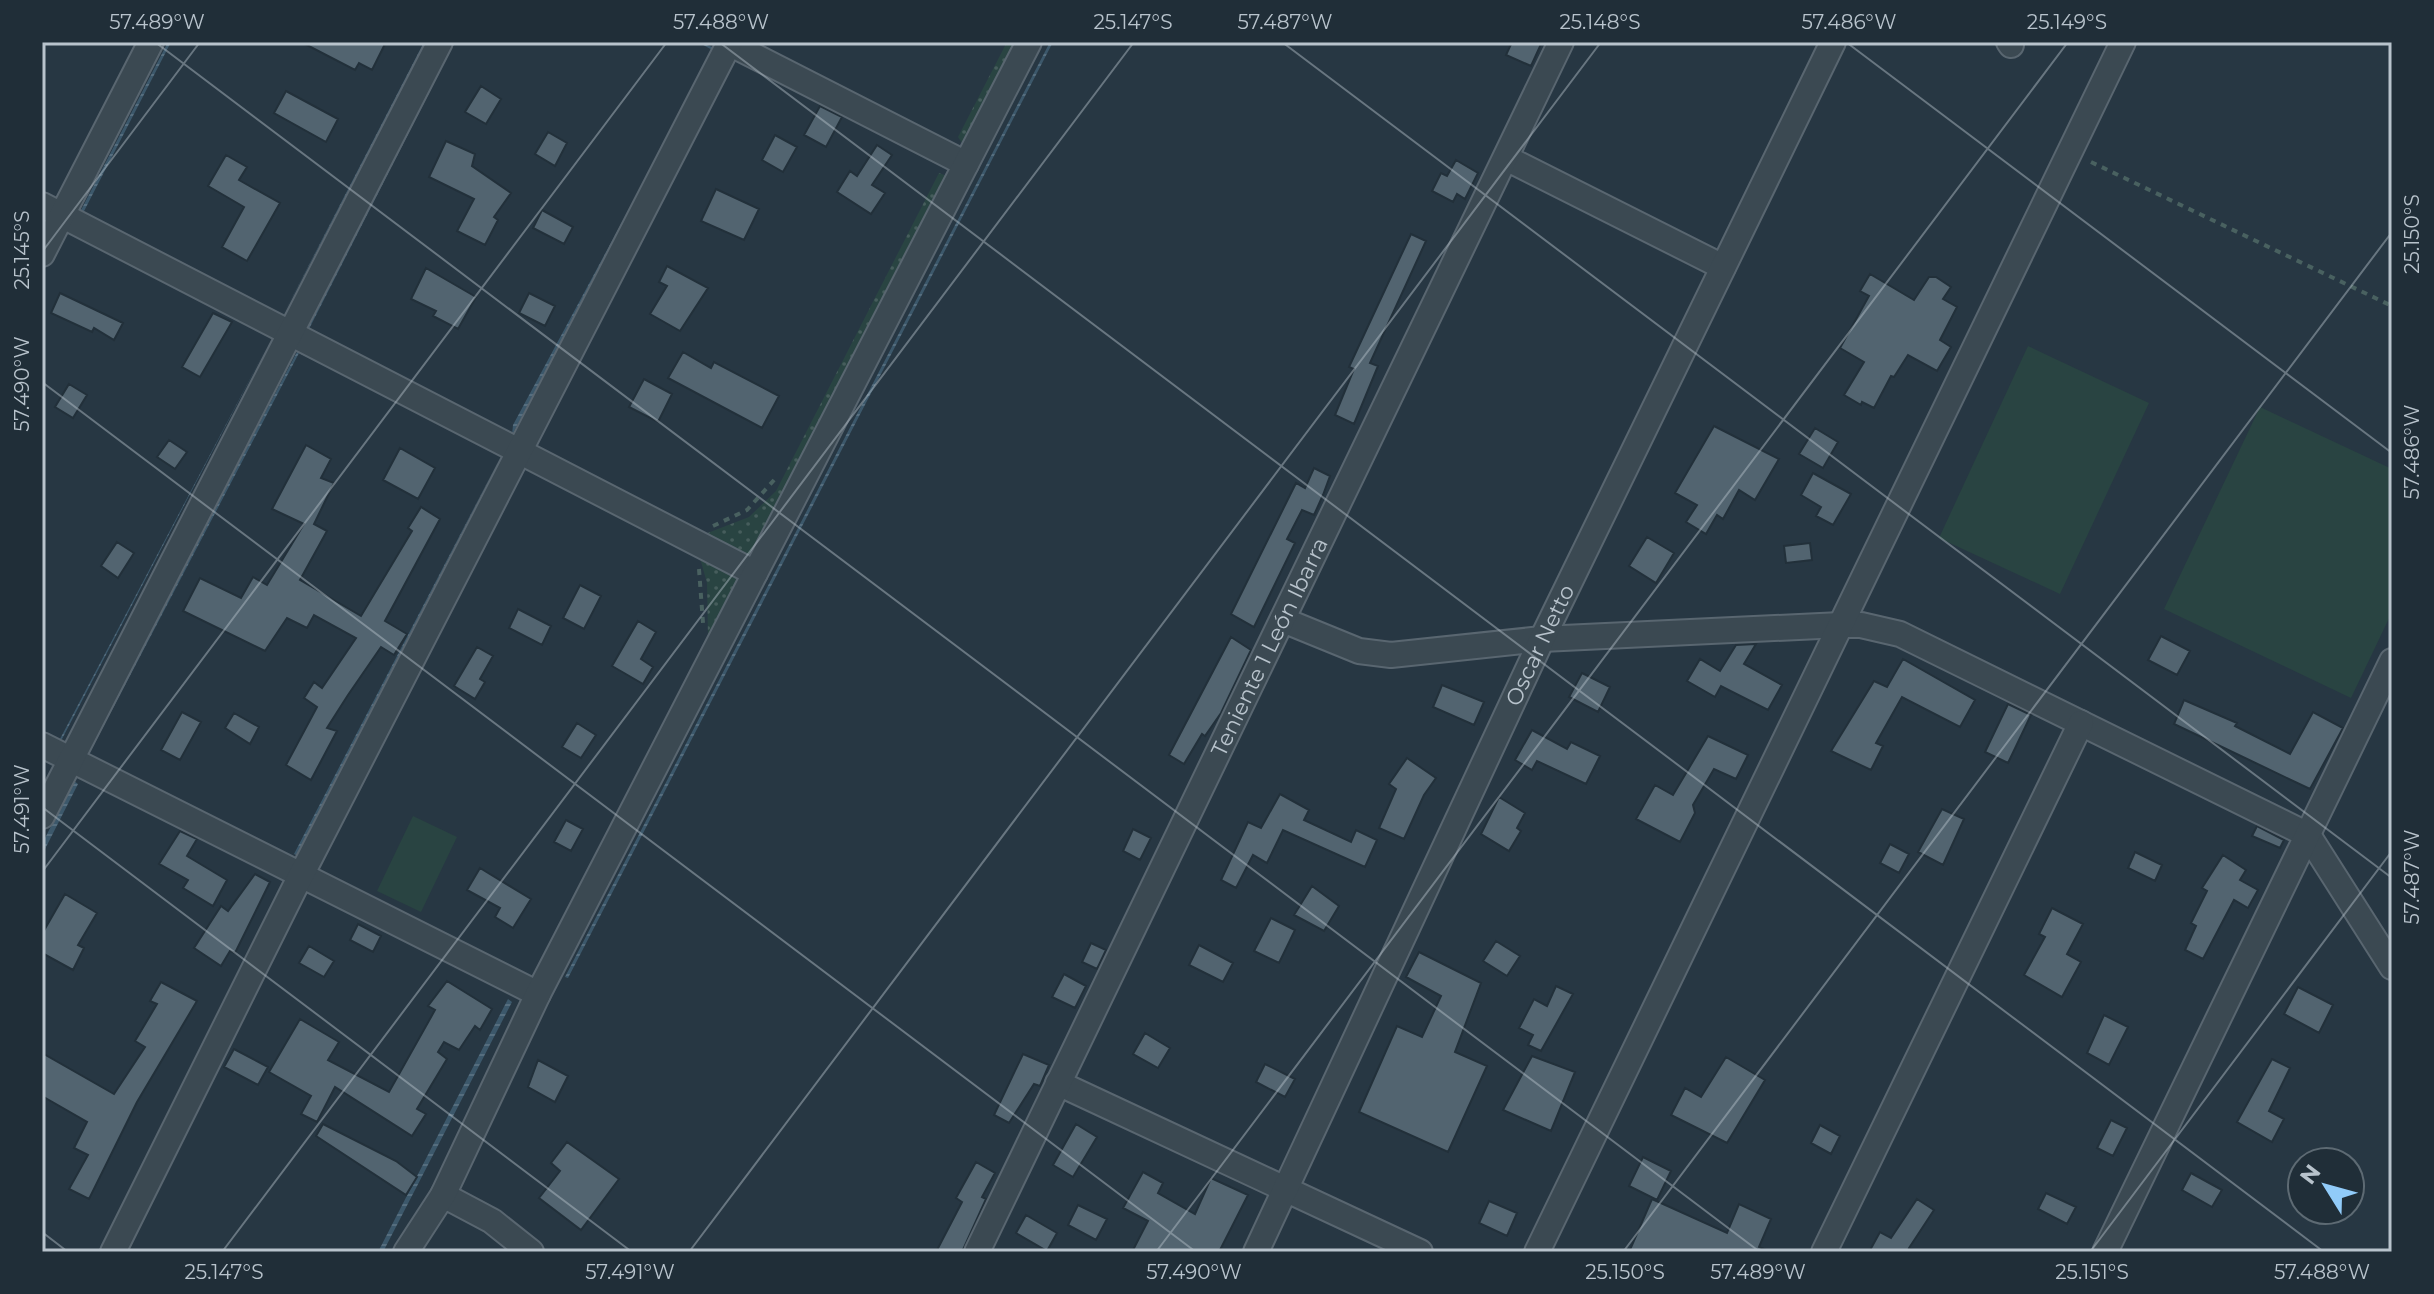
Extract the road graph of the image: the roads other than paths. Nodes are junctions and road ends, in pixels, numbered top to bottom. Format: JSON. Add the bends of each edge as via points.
{"nodes":[{"id":1,"x":151,"y":42,"type":"edge"},
{"id":2,"x":440,"y":42,"type":"edge"},
{"id":3,"x":728,"y":42,"type":"edge"},
{"id":4,"x":1029,"y":42,"type":"edge"},
{"id":5,"x":1561,"y":42,"type":"edge"},
{"id":6,"x":1833,"y":42,"type":"edge"},
{"id":7,"x":2123,"y":42,"type":"edge"},
{"id":8,"x":1506,"y":158,"type":"junction"},
{"id":9,"x":966,"y":164,"type":"junction"},
{"id":10,"x":52,"y":210,"type":"edge"},
{"id":11,"x":42,"y":254,"type":"edge"},
{"id":12,"x":1723,"y":267,"type":"junction"},
{"id":13,"x":290,"y":333,"type":"junction"},
{"id":14,"x":519,"y":451,"type":"junction"},
{"id":15,"x":755,"y":573,"type":"junction"},
{"id":16,"x":1283,"y":620,"type":"junction"},
{"id":17,"x":1841,"y":625,"type":"junction"},
{"id":18,"x":1542,"y":639,"type":"junction"},
{"id":19,"x":2392,"y":661,"type":"edge"},
{"id":20,"x":2081,"y":723,"type":"junction"},
{"id":21,"x":42,"y":745,"type":"edge"},
{"id":22,"x":71,"y":759,"type":"junction"},
{"id":23,"x":42,"y":816,"type":"edge"},
{"id":24,"x":2308,"y":835,"type":"junction"},
{"id":25,"x":301,"y":876,"type":"junction"},
{"id":26,"x":2392,"y":967,"type":"edge"},
{"id":27,"x":538,"y":994,"type":"junction"},
{"id":28,"x":1058,"y":1083,"type":"junction"},
{"id":29,"x":1288,"y":1188,"type":"junction"},
{"id":30,"x":443,"y":1195,"type":"junction"},
{"id":31,"x":113,"y":1252,"type":"edge"},
{"id":32,"x":406,"y":1252,"type":"edge"},
{"id":33,"x":531,"y":1252,"type":"edge"},
{"id":34,"x":977,"y":1252,"type":"edge"},
{"id":35,"x":1256,"y":1252,"type":"edge"},
{"id":36,"x":1420,"y":1252,"type":"edge"},
{"id":37,"x":1537,"y":1252,"type":"edge"},
{"id":38,"x":1824,"y":1252,"type":"edge"},
{"id":39,"x":2105,"y":1252,"type":"edge"}],
"edges":[{"from":1,"to":10,"type":"street"},
{"from":2,"to":13,"type":"street"},
{"from":3,"to":9,"type":"street"},
{"from":3,"to":14,"type":"street"},
{"from":4,"to":9,"type":"street"},
{"from":5,"to":8,"type":"street","name":"Teniente 1 León Ibarra"},
{"from":6,"to":12,"type":"street","name":"Oscar Netto"},
{"from":7,"to":17,"type":"street"},
{"from":8,"to":12,"type":"street"},
{"from":8,"to":16,"type":"street","name":"Teniente 1 León Ibarra"},
{"from":9,"to":15,"type":"street"},
{"from":10,"to":11,"type":"street"},
{"from":10,"to":13,"type":"street"},
{"from":12,"to":18,"type":"street","name":"Oscar Netto"},
{"from":13,"to":14,"type":"street"},
{"from":13,"to":22,"type":"street"},
{"from":14,"to":15,"type":"street"},
{"from":14,"to":25,"type":"street"},
{"from":15,"to":27,"type":"street"},
{"from":16,"to":18,"type":"street","via":[[1359,651],[1391,655]]},
{"from":16,"to":28,"type":"street","name":"Teniente 1 León Ibarra"},
{"from":17,"to":18,"type":"street"},
{"from":17,"to":20,"type":"street","via":[[1900,634]]},
{"from":17,"to":37,"type":"street"},
{"from":18,"to":29,"type":"street","name":"Oscar Netto"},
{"from":19,"to":24,"type":"street"},
{"from":20,"to":24,"type":"street"},
{"from":20,"to":38,"type":"street"},
{"from":21,"to":22,"type":"street"},
{"from":22,"to":23,"type":"street"},
{"from":22,"to":25,"type":"street"},
{"from":24,"to":26,"type":"street"},
{"from":24,"to":39,"type":"street"},
{"from":25,"to":27,"type":"street"},
{"from":25,"to":31,"type":"street"},
{"from":27,"to":30,"type":"street"},
{"from":28,"to":29,"type":"street"},
{"from":28,"to":34,"type":"street","name":"Teniente 1 León Ibarra"},
{"from":29,"to":35,"type":"street","name":"Oscar Netto"},
{"from":29,"to":36,"type":"street"},
{"from":30,"to":32,"type":"street"},
{"from":30,"to":33,"type":"street","via":[[492,1221]]}]}
